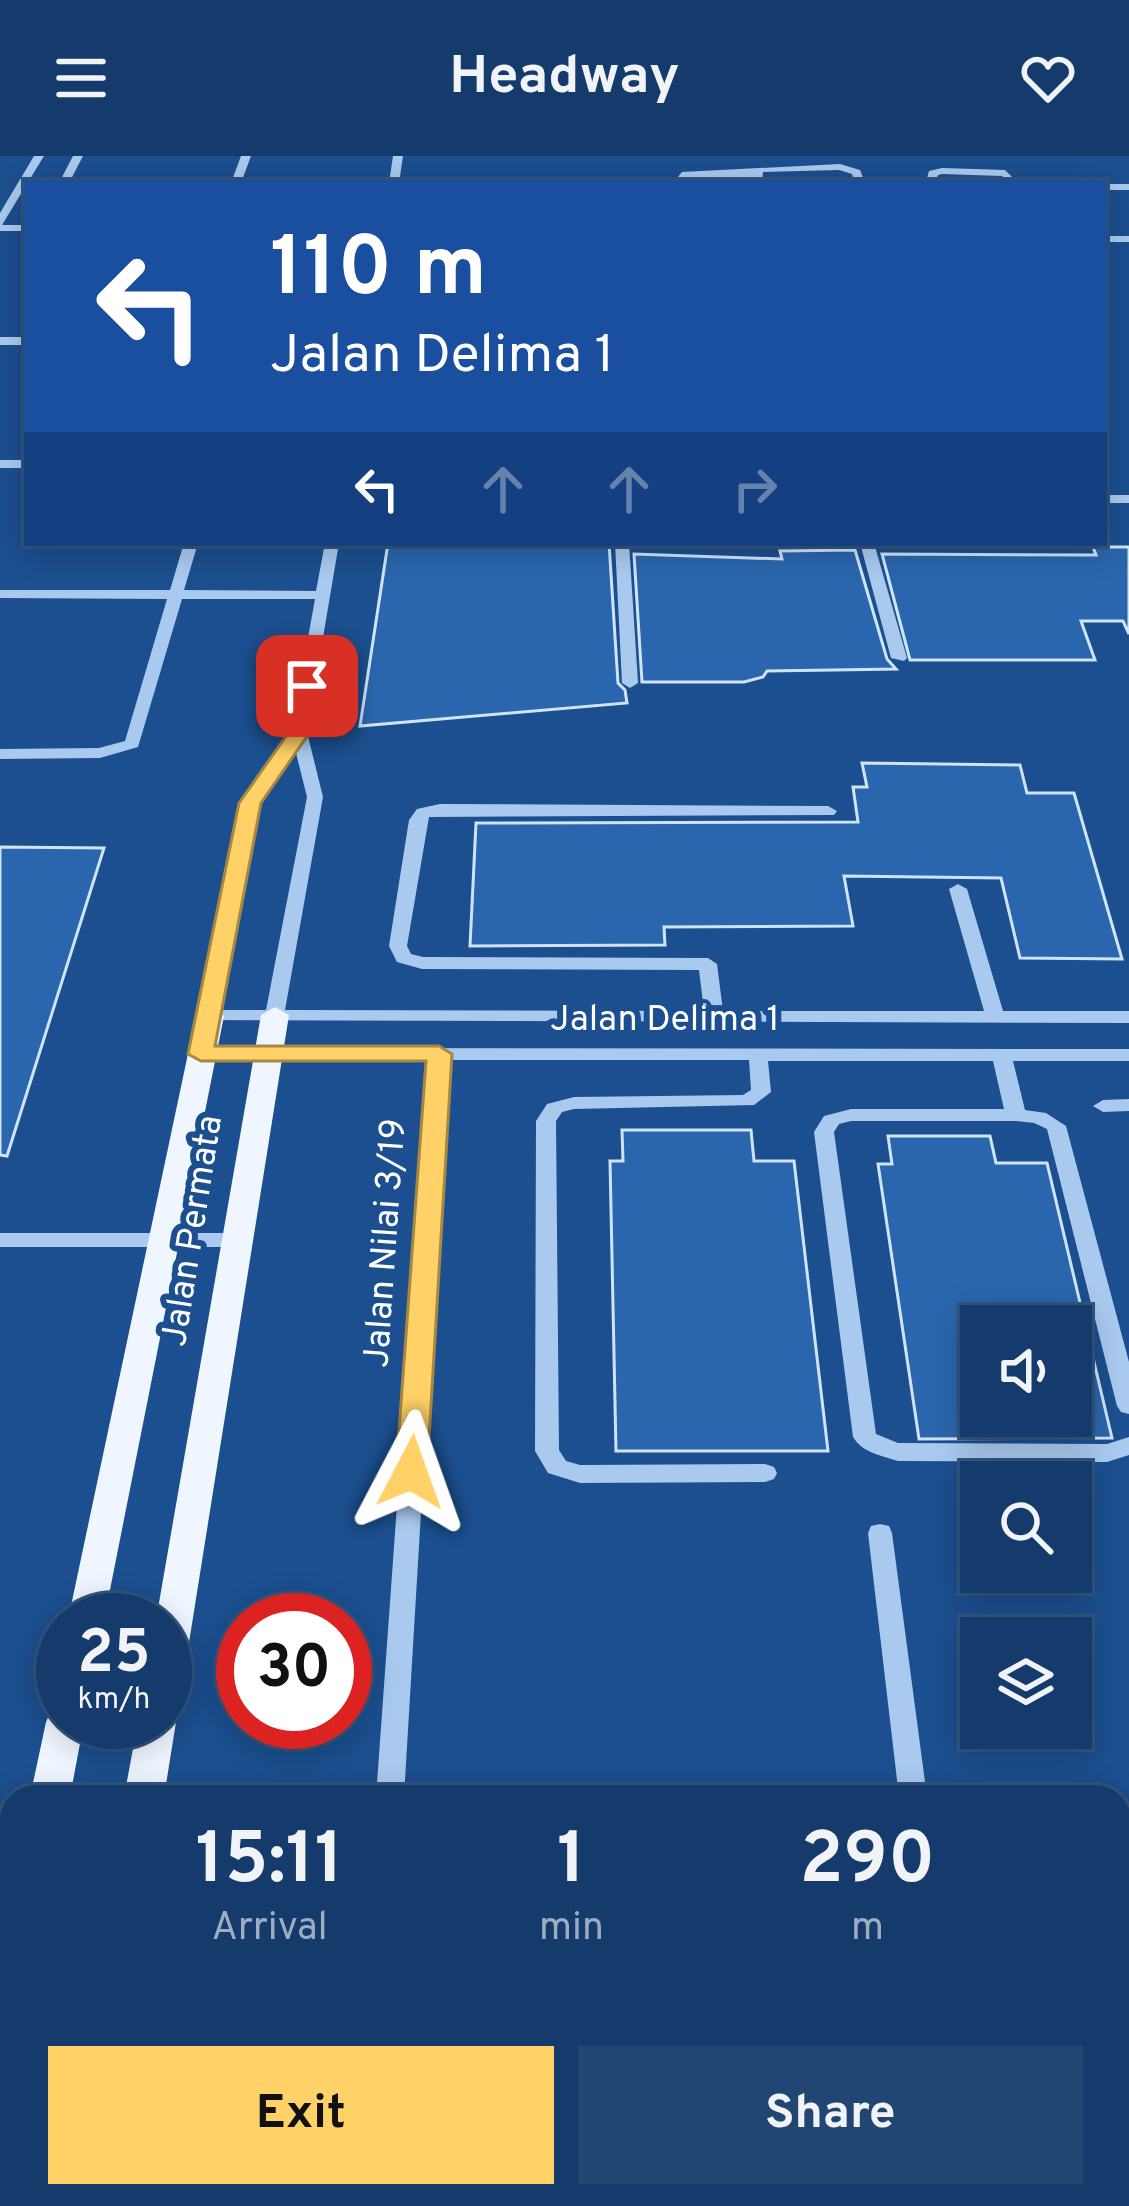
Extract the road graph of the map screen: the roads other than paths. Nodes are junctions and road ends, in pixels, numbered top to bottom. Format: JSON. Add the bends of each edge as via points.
{"nodes":[{"id":1,"x":756,"y":178,"type":"edge"},
{"id":2,"x":680,"y":180,"type":"edge"},
{"id":3,"x":859,"y":180,"type":"edge"},
{"id":4,"x":932,"y":180,"type":"edge"},
{"id":5,"x":1012,"y":180,"type":"edge"},
{"id":6,"x":24,"y":183,"type":"edge"},
{"id":7,"x":0,"y":225,"type":"edge"},
{"id":8,"x":190,"y":546,"type":"edge"},
{"id":9,"x":331,"y":546,"type":"edge"},
{"id":10,"x":622,"y":546,"type":"edge"},
{"id":11,"x":868,"y":546,"type":"edge"},
{"id":12,"x":0,"y":594,"type":"edge"},
{"id":13,"x":176,"y":595,"type":"junction"},
{"id":14,"x":323,"y":595,"type":"junction"},
{"id":15,"x":899,"y":658,"type":"dead end"},
{"id":16,"x":630,"y":683,"type":"dead end"},
{"id":17,"x":299,"y":732,"type":"junction"},
{"id":18,"x":0,"y":754,"type":"edge"},
{"id":19,"x":828,"y":811,"type":"dead end"},
{"id":20,"x":958,"y":889,"type":"dead end"},
{"id":21,"x":714,"y":1013,"type":"junction"},
{"id":22,"x":275,"y":1015,"type":"junction"},
{"id":23,"x":210,"y":1016,"type":"junction"},
{"id":24,"x":995,"y":1017,"type":"junction"},
{"id":25,"x":1129,"y":1017,"type":"edge"},
{"id":26,"x":201,"y":1054,"type":"junction"},
{"id":27,"x":269,"y":1054,"type":"junction"},
{"id":28,"x":439,"y":1054,"type":"junction"},
{"id":29,"x":758,"y":1054,"type":"junction"},
{"id":30,"x":1129,"y":1054,"type":"edge"},
{"id":31,"x":1003,"y":1055,"type":"junction"},
{"id":32,"x":1103,"y":1106,"type":"dead end"},
{"id":33,"x":1129,"y":1106,"type":"edge"},
{"id":34,"x":1016,"y":1115,"type":"junction"},
{"id":35,"x":163,"y":1238,"type":"junction"},
{"id":36,"x":0,"y":1240,"type":"edge"},
{"id":37,"x":238,"y":1240,"type":"junction"},
{"id":38,"x":1129,"y":1406,"type":"edge"},
{"id":39,"x":1129,"y":1446,"type":"edge"},
{"id":40,"x":765,"y":1473,"type":"dead end"},
{"id":41,"x":880,"y":1533,"type":"dead end"},
{"id":42,"x":91,"y":1593,"type":"edge"},
{"id":43,"x":179,"y":1593,"type":"edge"},
{"id":44,"x":60,"y":1749,"type":"edge"},
{"id":45,"x":152,"y":1749,"type":"edge"},
{"id":46,"x":52,"y":1785,"type":"edge"},
{"id":47,"x":146,"y":1785,"type":"edge"},
{"id":48,"x":390,"y":1785,"type":"edge"},
{"id":49,"x":912,"y":1785,"type":"edge"}],
"edges":[{"from":1,"to":2,"type":"street"},
{"from":1,"to":3,"type":"street","via":[[767,168],[840,167]]},
{"from":4,"to":5,"type":"street","via":[[933,173],[995,172]]},
{"from":6,"to":7,"type":"street"},
{"from":8,"to":13,"type":"street"},
{"from":9,"to":14,"type":"street","name":"Jalan Permata"},
{"from":10,"to":16,"type":"street"},
{"from":11,"to":15,"type":"street"},
{"from":12,"to":13,"type":"street"},
{"from":13,"to":14,"type":"street"},
{"from":13,"to":18,"type":"street","via":[[132,744],[100,753]]},
{"from":14,"to":17,"type":"street","name":"Jalan Permata"},
{"from":17,"to":22,"type":"street","name":"Jalan Permata","via":[[315,797]]},
{"from":17,"to":23,"type":"street","name":"Jalan Permata","via":[[250,803]]},
{"from":19,"to":21,"type":"street","via":[[440,809],[418,820],[398,946],[404,958],[708,964]]},
{"from":20,"to":24,"type":"street"},
{"from":21,"to":22,"type":"street","name":"Jalan Delima 1"},
{"from":21,"to":24,"type":"street","name":"Jalan Delima 1"},
{"from":22,"to":23,"type":"street","name":"Jalan Delima 1"},
{"from":22,"to":27,"type":"main road","name":"Jalan Permata"},
{"from":23,"to":26,"type":"main road","name":"Jalan Permata"},
{"from":24,"to":25,"type":"street","name":"Jalan Delima 1"},
{"from":26,"to":27,"type":"street","name":"Jalan Delima 1"},
{"from":26,"to":35,"type":"main road","name":"Jalan Permata"},
{"from":27,"to":28,"type":"street","name":"Jalan Delima 1"},
{"from":27,"to":37,"type":"main road","name":"Jalan Permata"},
{"from":28,"to":29,"type":"street","name":"Jalan Delima 1"},
{"from":28,"to":48,"type":"street","name":"Jalan Nilai 3/19"},
{"from":29,"to":31,"type":"street","name":"Jalan Delima 1"},
{"from":29,"to":40,"type":"street","via":[[760,1092],[747,1101],[574,1103],[554,1108],[546,1121],[547,1450],[557,1467],[580,1474]]},
{"from":30,"to":31,"type":"street","name":"Jalan Delima 1"},
{"from":31,"to":34,"type":"street"},
{"from":32,"to":33,"type":"street"},
{"from":34,"to":38,"type":"street","via":[[1056,1126]]},
{"from":34,"to":39,"type":"street","via":[[850,1115],[831,1120],[824,1132],[862,1428],[874,1445],[898,1452],[1107,1453]]},
{"from":35,"to":36,"type":"street"},
{"from":35,"to":37,"type":"street"},
{"from":35,"to":42,"type":"main road","name":"Jalan Permata"},
{"from":37,"to":43,"type":"main road","name":"Jalan Permata"},
{"from":41,"to":49,"type":"street"},
{"from":44,"to":46,"type":"main road"},
{"from":45,"to":47,"type":"main road"}]}
